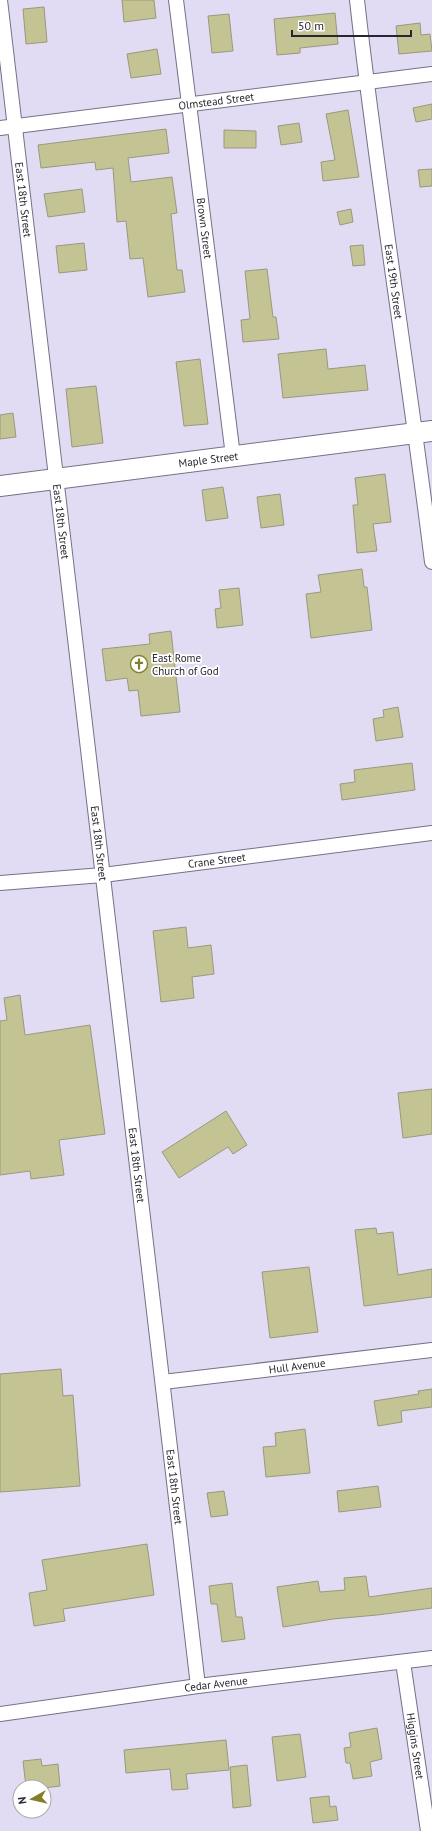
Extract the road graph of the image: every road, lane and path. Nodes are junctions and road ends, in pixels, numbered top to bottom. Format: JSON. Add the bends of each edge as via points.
{"nodes":[{"id":1,"x":0,"y":0,"type":"edge"},
{"id":2,"x":176,"y":0,"type":"edge"},
{"id":3,"x":357,"y":0,"type":"edge"},
{"id":4,"x":432,"y":74,"type":"edge"},
{"id":5,"x":366,"y":82,"type":"junction"},
{"id":6,"x":190,"y":104,"type":"junction"},
{"id":7,"x":15,"y":126,"type":"junction"},
{"id":8,"x":0,"y":128,"type":"edge"},
{"id":9,"x":424,"y":432,"type":"edge"},
{"id":10,"x":232,"y":456,"type":"junction"},
{"id":11,"x":57,"y":479,"type":"junction"},
{"id":12,"x":0,"y":486,"type":"edge"},
{"id":13,"x":432,"y":562,"type":"edge"},
{"id":14,"x":432,"y":833,"type":"edge"},
{"id":15,"x":103,"y":875,"type":"junction"},
{"id":16,"x":0,"y":883,"type":"edge"},
{"id":17,"x":432,"y":1350,"type":"edge"},
{"id":18,"x":163,"y":1382,"type":"junction"},
{"id":19,"x":432,"y":1658,"type":"edge"},
{"id":20,"x":403,"y":1662,"type":"junction"},
{"id":21,"x":198,"y":1686,"type":"junction"},
{"id":22,"x":0,"y":1714,"type":"edge"},
{"id":23,"x":428,"y":1831,"type":"edge"}],
"edges":[{"from":1,"to":7,"type":"street","name":"East 18th Street"},
{"from":2,"to":6,"type":"street","name":"Brown Street"},
{"from":3,"to":5,"type":"street","name":"East 19th Street"},
{"from":4,"to":5,"type":"street","name":"Olmstead Street"},
{"from":5,"to":6,"type":"street","name":"Olmstead Street"},
{"from":5,"to":9,"type":"street","name":"East 19th Street"},
{"from":6,"to":7,"type":"street","name":"Olmstead Street"},
{"from":6,"to":10,"type":"street","name":"Brown Street"},
{"from":7,"to":8,"type":"street","name":"Olmstead Street"},
{"from":7,"to":11,"type":"street","name":"East 18th Street"},
{"from":9,"to":10,"type":"main road","name":"Maple Street"},
{"from":9,"to":13,"type":"street","name":"East 19th Street"},
{"from":10,"to":11,"type":"main road","name":"Maple Street"},
{"from":11,"to":12,"type":"main road","name":"Maple Street"},
{"from":11,"to":15,"type":"street","name":"East 18th Street"},
{"from":14,"to":15,"type":"street","name":"Crane Street"},
{"from":15,"to":16,"type":"street","name":"Crane Street"},
{"from":15,"to":18,"type":"street","name":"East 18th Street"},
{"from":17,"to":18,"type":"street","name":"Hull Avenue"},
{"from":18,"to":21,"type":"street","name":"East 18th Street"},
{"from":19,"to":20,"type":"street","name":"Cedar Avenue"},
{"from":20,"to":21,"type":"street","name":"Cedar Avenue"},
{"from":20,"to":23,"type":"street","name":"Higgins Street"},
{"from":21,"to":22,"type":"street","name":"Cedar Avenue"}]}
